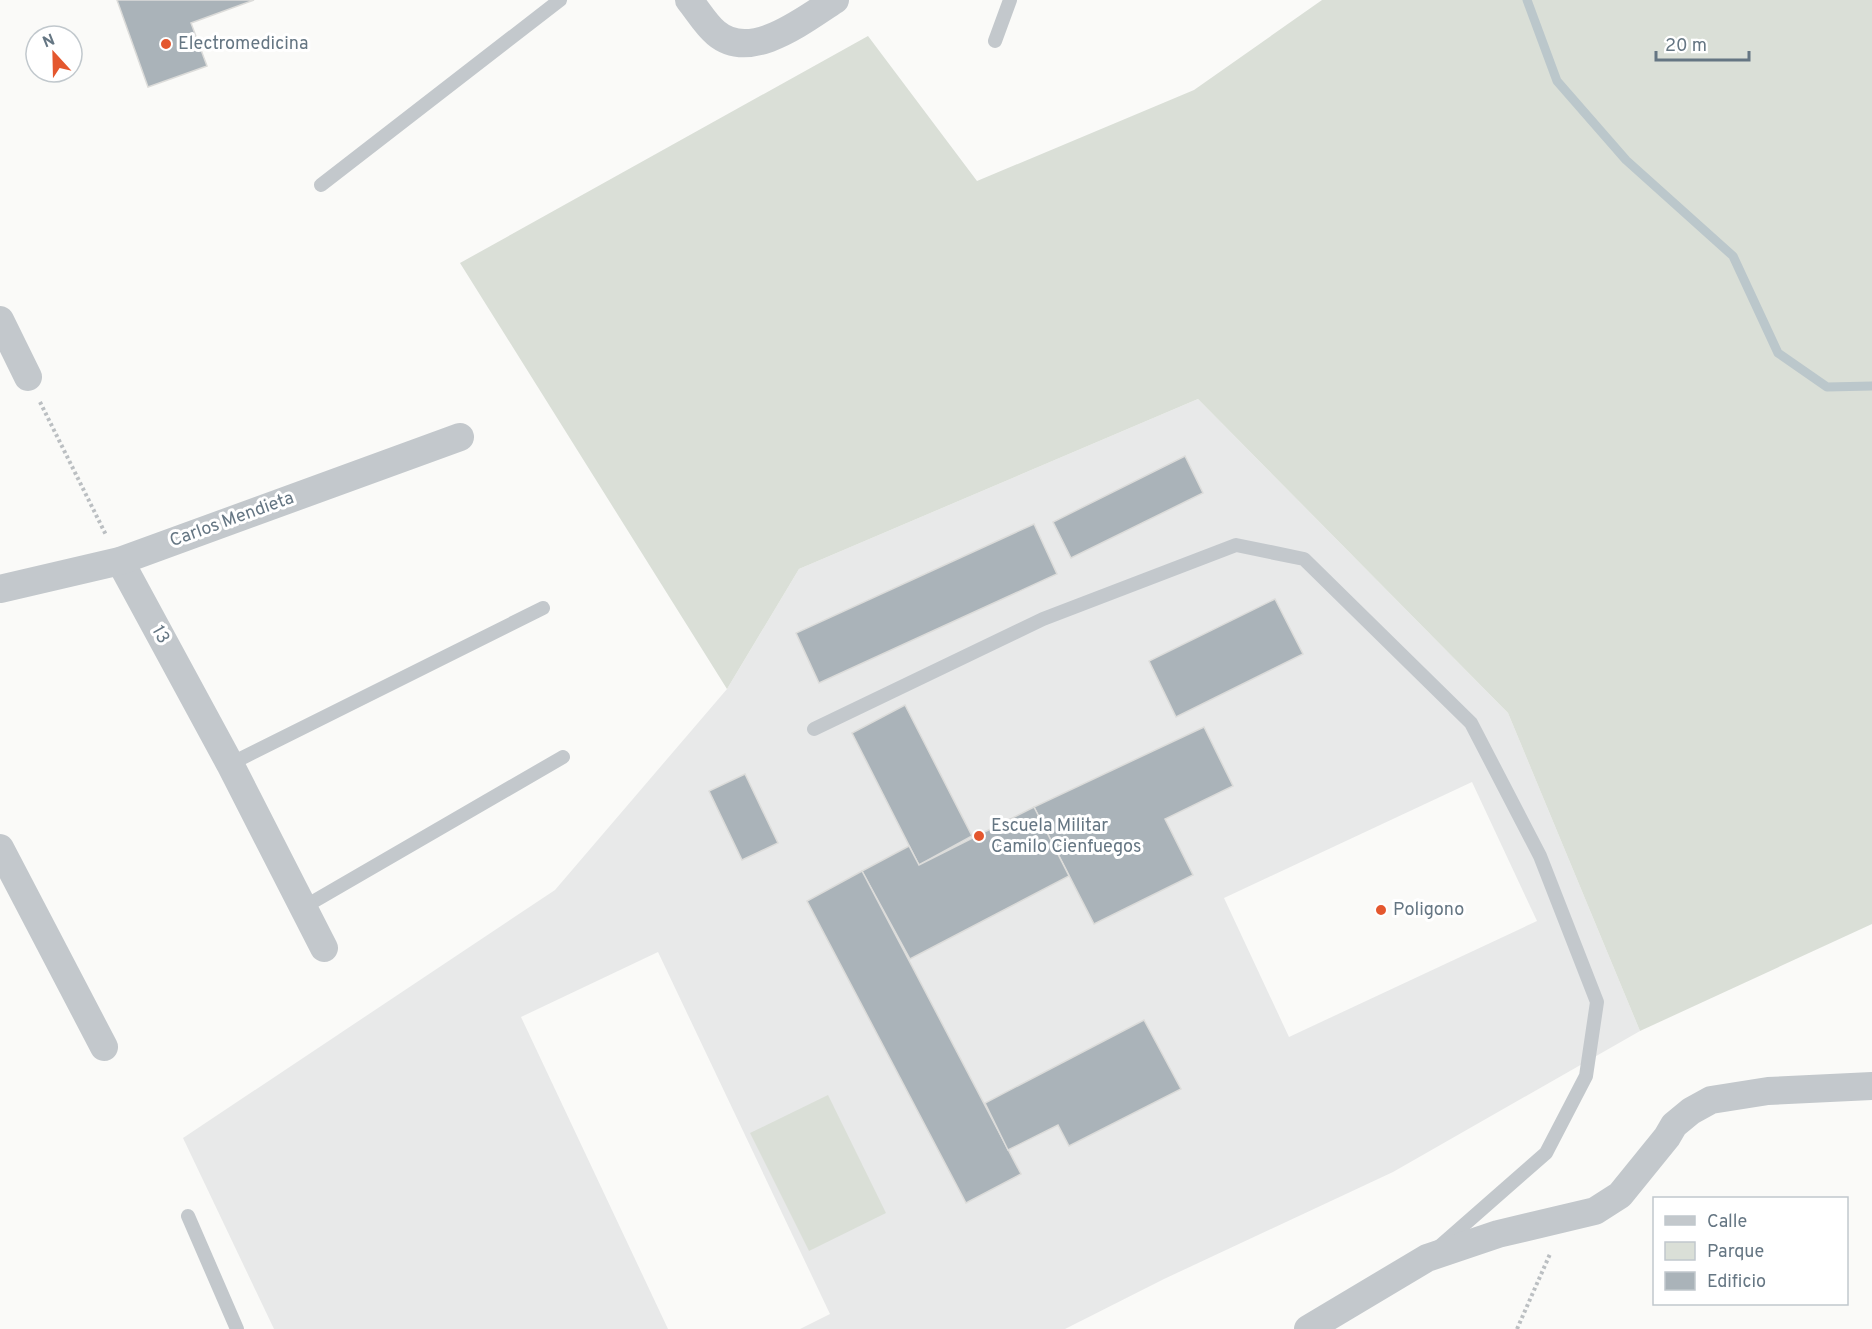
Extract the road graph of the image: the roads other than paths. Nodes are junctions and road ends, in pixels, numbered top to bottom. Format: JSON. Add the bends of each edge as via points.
{"nodes":[{"id":1,"x":560,"y":0,"type":"edge"},
{"id":2,"x":689,"y":0,"type":"edge"},
{"id":3,"x":835,"y":0,"type":"edge"},
{"id":4,"x":1010,"y":0,"type":"edge"},
{"id":5,"x":995,"y":41,"type":"dead end"},
{"id":6,"x":321,"y":185,"type":"dead end"},
{"id":7,"x":0,"y":320,"type":"edge"},
{"id":8,"x":28,"y":377,"type":"road end"},
{"id":9,"x":460,"y":437,"type":"dead end"},
{"id":10,"x":120,"y":561,"type":"junction"},
{"id":11,"x":0,"y":589,"type":"edge"},
{"id":12,"x":543,"y":609,"type":"dead end"},
{"id":13,"x":814,"y":729,"type":"dead end"},
{"id":14,"x":563,"y":757,"type":"dead end"},
{"id":15,"x":230,"y":764,"type":"junction"},
{"id":16,"x":0,"y":848,"type":"edge"},
{"id":17,"x":304,"y":907,"type":"junction"},
{"id":18,"x":324,"y":948,"type":"dead end"},
{"id":19,"x":104,"y":1047,"type":"dead end"},
{"id":20,"x":1872,"y":1086,"type":"edge"},
{"id":21,"x":188,"y":1216,"type":"dead end"},
{"id":22,"x":1427,"y":1258,"type":"junction"},
{"id":23,"x":237,"y":1329,"type":"edge"},
{"id":24,"x":1308,"y":1329,"type":"edge"}],
"edges":[{"from":1,"to":6,"type":"lane"},
{"from":2,"to":3,"type":"street","via":[[716,33],[743,45],[774,37]]},
{"from":4,"to":5,"type":"lane"},
{"from":7,"to":8,"type":"street"},
{"from":9,"to":10,"type":"street","name":"Carlos Mendieta"},
{"from":10,"to":11,"type":"street","name":"Carlos Mendieta"},
{"from":10,"to":15,"type":"street","name":"13"},
{"from":12,"to":15,"type":"lane"},
{"from":13,"to":22,"type":"lane","via":[[1043,619],[1236,546],[1304,559],[1471,723],[1540,856],[1597,1002],[1586,1076],[1546,1153]]},
{"from":14,"to":17,"type":"lane"},
{"from":15,"to":17,"type":"street","name":"13"},
{"from":16,"to":19,"type":"street"},
{"from":17,"to":18,"type":"street","name":"13"},
{"from":20,"to":22,"type":"street","via":[[1768,1091],[1711,1100],[1674,1125],[1620,1195],[1594,1211],[1498,1234]]},
{"from":21,"to":23,"type":"lane"},
{"from":22,"to":24,"type":"street"}]}
